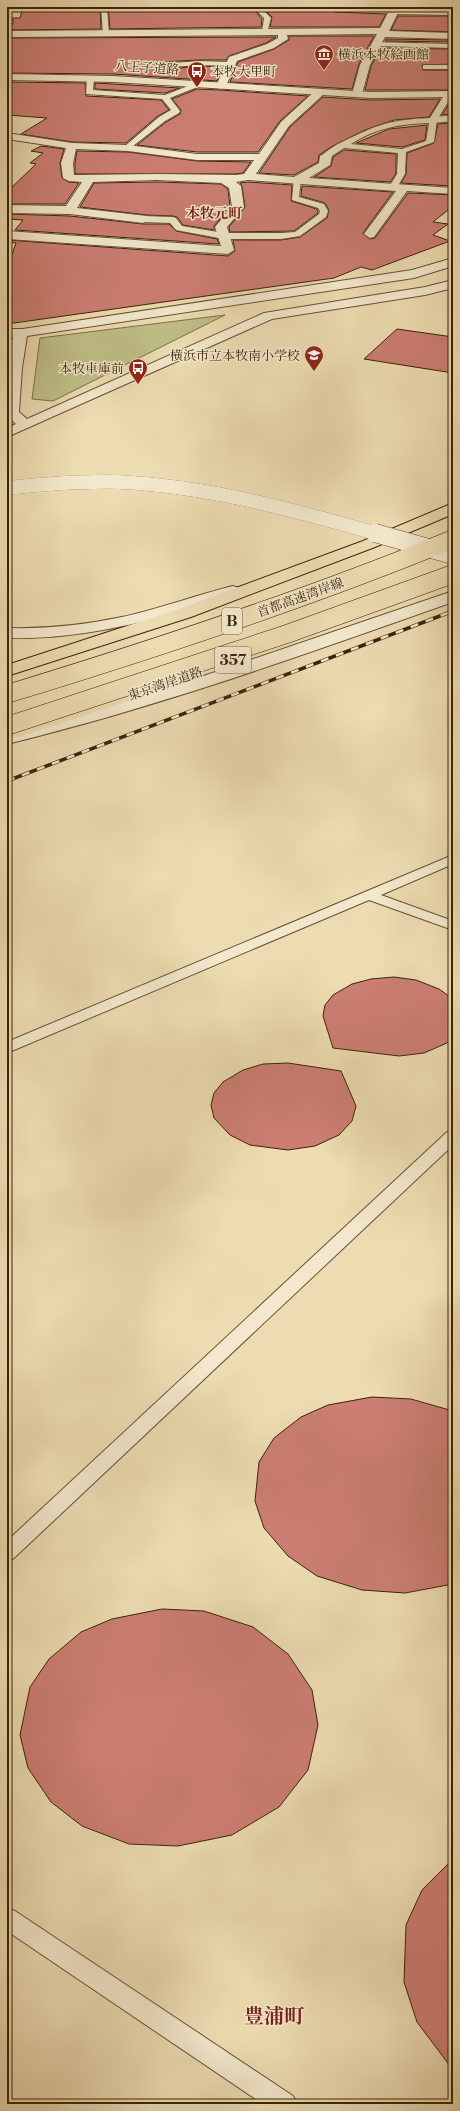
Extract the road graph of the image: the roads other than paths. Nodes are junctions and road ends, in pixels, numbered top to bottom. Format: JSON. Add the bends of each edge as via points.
{"nodes":[{"id":1,"x":104,"y":7,"type":"edge"},
{"id":2,"x":256,"y":7,"type":"edge"},
{"id":3,"x":394,"y":10,"type":"edge"},
{"id":4,"x":453,"y":13,"type":"edge"},
{"id":5,"x":265,"y":32,"type":"junction"},
{"id":6,"x":282,"y":32,"type":"junction"},
{"id":7,"x":383,"y":32,"type":"junction"},
{"id":8,"x":7,"y":34,"type":"edge"},
{"id":9,"x":106,"y":34,"type":"junction"},
{"id":10,"x":453,"y":36,"type":"edge"},
{"id":11,"x":375,"y":44,"type":"junction"},
{"id":12,"x":453,"y":46,"type":"edge"},
{"id":13,"x":230,"y":64,"type":"junction"},
{"id":14,"x":160,"y":66,"type":"dead end"},
{"id":15,"x":426,"y":67,"type":"dead end"},
{"id":16,"x":453,"y":67,"type":"edge"},
{"id":17,"x":7,"y":77,"type":"edge"},
{"id":18,"x":90,"y":78,"type":"junction"},
{"id":19,"x":201,"y":84,"type":"junction"},
{"id":20,"x":221,"y":86,"type":"junction"},
{"id":21,"x":320,"y":92,"type":"junction"},
{"id":22,"x":357,"y":94,"type":"junction"},
{"id":23,"x":451,"y":94,"type":"edge"},
{"id":24,"x":166,"y":96,"type":"junction"},
{"id":25,"x":453,"y":118,"type":"edge"},
{"id":26,"x":433,"y":120,"type":"junction"},
{"id":27,"x":7,"y":136,"type":"edge"},
{"id":28,"x":342,"y":145,"type":"junction"},
{"id":29,"x":72,"y":146,"type":"junction"},
{"id":30,"x":128,"y":148,"type":"junction"},
{"id":31,"x":402,"y":152,"type":"junction"},
{"id":32,"x":326,"y":156,"type":"joint"},
{"id":33,"x":261,"y":157,"type":"junction"},
{"id":34,"x":248,"y":177,"type":"junction"},
{"id":35,"x":89,"y":180,"type":"junction"},
{"id":36,"x":297,"y":180,"type":"junction"},
{"id":37,"x":226,"y":181,"type":"junction"},
{"id":38,"x":398,"y":187,"type":"junction"},
{"id":39,"x":453,"y":191,"type":"edge"},
{"id":40,"x":7,"y":209,"type":"edge"},
{"id":41,"x":70,"y":210,"type":"junction"},
{"id":42,"x":143,"y":219,"type":"joint"},
{"id":43,"x":370,"y":234,"type":"dead end"},
{"id":44,"x":7,"y":235,"type":"edge"},
{"id":45,"x":224,"y":236,"type":"junction"},
{"id":46,"x":453,"y":262,"type":"edge"},
{"id":47,"x":453,"y":284,"type":"edge"},
{"id":48,"x":14,"y":333,"type":"edge"},
{"id":49,"x":26,"y":426,"type":"junction"},
{"id":50,"x":7,"y":433,"type":"edge"},
{"id":51,"x":7,"y":477,"type":"edge"},
{"id":52,"x":7,"y":488,"type":"edge"},
{"id":53,"x":453,"y":508,"type":"edge"},
{"id":54,"x":453,"y":539,"type":"edge"},
{"id":55,"x":453,"y":555,"type":"edge"},
{"id":56,"x":453,"y":570,"type":"edge"},
{"id":57,"x":453,"y":574,"type":"edge"},
{"id":58,"x":287,"y":575,"type":"junction"},
{"id":59,"x":453,"y":596,"type":"edge"},
{"id":60,"x":7,"y":633,"type":"edge"},
{"id":61,"x":7,"y":671,"type":"edge"},
{"id":62,"x":7,"y":694,"type":"edge"},
{"id":63,"x":7,"y":726,"type":"edge"},
{"id":64,"x":7,"y":736,"type":"edge"},
{"id":65,"x":7,"y":739,"type":"edge"},
{"id":66,"x":453,"y":859,"type":"edge"},
{"id":67,"x":370,"y":895,"type":"junction"},
{"id":68,"x":453,"y":926,"type":"edge"},
{"id":69,"x":7,"y":1048,"type":"edge"},
{"id":70,"x":453,"y":1136,"type":"edge"},
{"id":71,"x":7,"y":1552,"type":"edge"},
{"id":72,"x":7,"y":1918,"type":"edge"},
{"id":73,"x":284,"y":2104,"type":"edge"}],
"edges":[{"from":1,"to":9,"type":"lane"},
{"from":2,"to":5,"type":"lane","via":[[268,18]]},
{"from":3,"to":4,"type":"lane"},
{"from":3,"to":7,"type":"street"},
{"from":5,"to":6,"type":"street"},
{"from":5,"to":9,"type":"street"},
{"from":6,"to":7,"type":"street"},
{"from":6,"to":13,"type":"street","via":[[283,39],[276,44],[265,50],[239,56]]},
{"from":7,"to":10,"type":"street"},
{"from":7,"to":11,"type":"street"},
{"from":8,"to":9,"type":"street"},
{"from":11,"to":12,"type":"lane"},
{"from":11,"to":22,"type":"street","via":[[365,65]]},
{"from":13,"to":14,"type":"lane"},
{"from":13,"to":20,"type":"street"},
{"from":15,"to":16,"type":"lane"},
{"from":17,"to":18,"type":"street","name":"八王子道路"},
{"from":18,"to":19,"type":"street","name":"八王子道路"},
{"from":18,"to":24,"type":"lane","via":[[89,92]]},
{"from":19,"to":20,"type":"street","name":"八王子道路"},
{"from":19,"to":24,"type":"lane"},
{"from":20,"to":21,"type":"street","name":"八王子道路"},
{"from":21,"to":22,"type":"street","name":"八王子道路"},
{"from":21,"to":33,"type":"street","via":[[286,124]]},
{"from":22,"to":23,"type":"street","name":"八王子道路"},
{"from":23,"to":26,"type":"lane"},
{"from":24,"to":30,"type":"lane","via":[[166,100],[176,111],[162,119]]},
{"from":25,"to":26,"type":"street"},
{"from":26,"to":28,"type":"lane","via":[[387,124]]},
{"from":26,"to":31,"type":"lane","via":[[430,142]]},
{"from":27,"to":29,"type":"street"},
{"from":28,"to":31,"type":"lane"},
{"from":28,"to":32,"type":"lane"},
{"from":29,"to":30,"type":"street"},
{"from":29,"to":35,"type":"street","via":[[67,163],[69,178]]},
{"from":30,"to":33,"type":"street","via":[[197,157]]},
{"from":31,"to":38,"type":"lane","via":[[402,174]]},
{"from":32,"to":36,"type":"street","via":[[324,165]]},
{"from":33,"to":34,"type":"street"},
{"from":34,"to":36,"type":"street"},
{"from":34,"to":37,"type":"street"},
{"from":35,"to":37,"type":"street","via":[[170,177]]},
{"from":35,"to":41,"type":"street"},
{"from":36,"to":38,"type":"street"},
{"from":36,"to":45,"type":"lane","via":[[295,198],[321,206],[324,211],[312,224],[297,234]]},
{"from":37,"to":45,"type":"street","via":[[234,186],[238,207],[222,227]]},
{"from":38,"to":39,"type":"street"},
{"from":38,"to":43,"type":"street"},
{"from":40,"to":41,"type":"street"},
{"from":41,"to":42,"type":"street"},
{"from":42,"to":45,"type":"lane","via":[[173,220],[179,228]]},
{"from":44,"to":45,"type":"street","via":[[228,250]]},
{"from":46,"to":48,"type":"street","via":[[414,274]]},
{"from":47,"to":49,"type":"street","via":[[425,291],[270,316]]},
{"from":48,"to":49,"type":"street","via":[[12,413]]},
{"from":49,"to":50,"type":"street"},
{"from":51,"to":54,"type":"street","via":[[64,471],[182,476],[266,492]]},
{"from":52,"to":55,"type":"street","bridge":true,"via":[[99,481],[171,487],[256,502]]},
{"from":53,"to":58,"type":"highway"},
{"from":54,"to":62,"type":"highway","name":"首都高速湾岸線","number":"B","bridge":true,"via":[[321,590],[209,629]]},
{"from":56,"to":64,"type":"highway","name":"東京湾岸道路","number":"357","via":[[366,609],[233,660]]},
{"from":57,"to":63,"type":"highway","name":"首都高速湾岸線","number":"B","bridge":true,"via":[[227,655]]},
{"from":58,"to":60,"type":"street","via":[[113,625],[65,631]]},
{"from":58,"to":61,"type":"highway","via":[[185,613]]},
{"from":59,"to":65,"type":"street","via":[[186,688]]},
{"from":66,"to":67,"type":"lane"},
{"from":67,"to":68,"type":"lane"},
{"from":67,"to":69,"type":"lane"},
{"from":70,"to":71,"type":"lane"},
{"from":72,"to":73,"type":"lane"}]}
